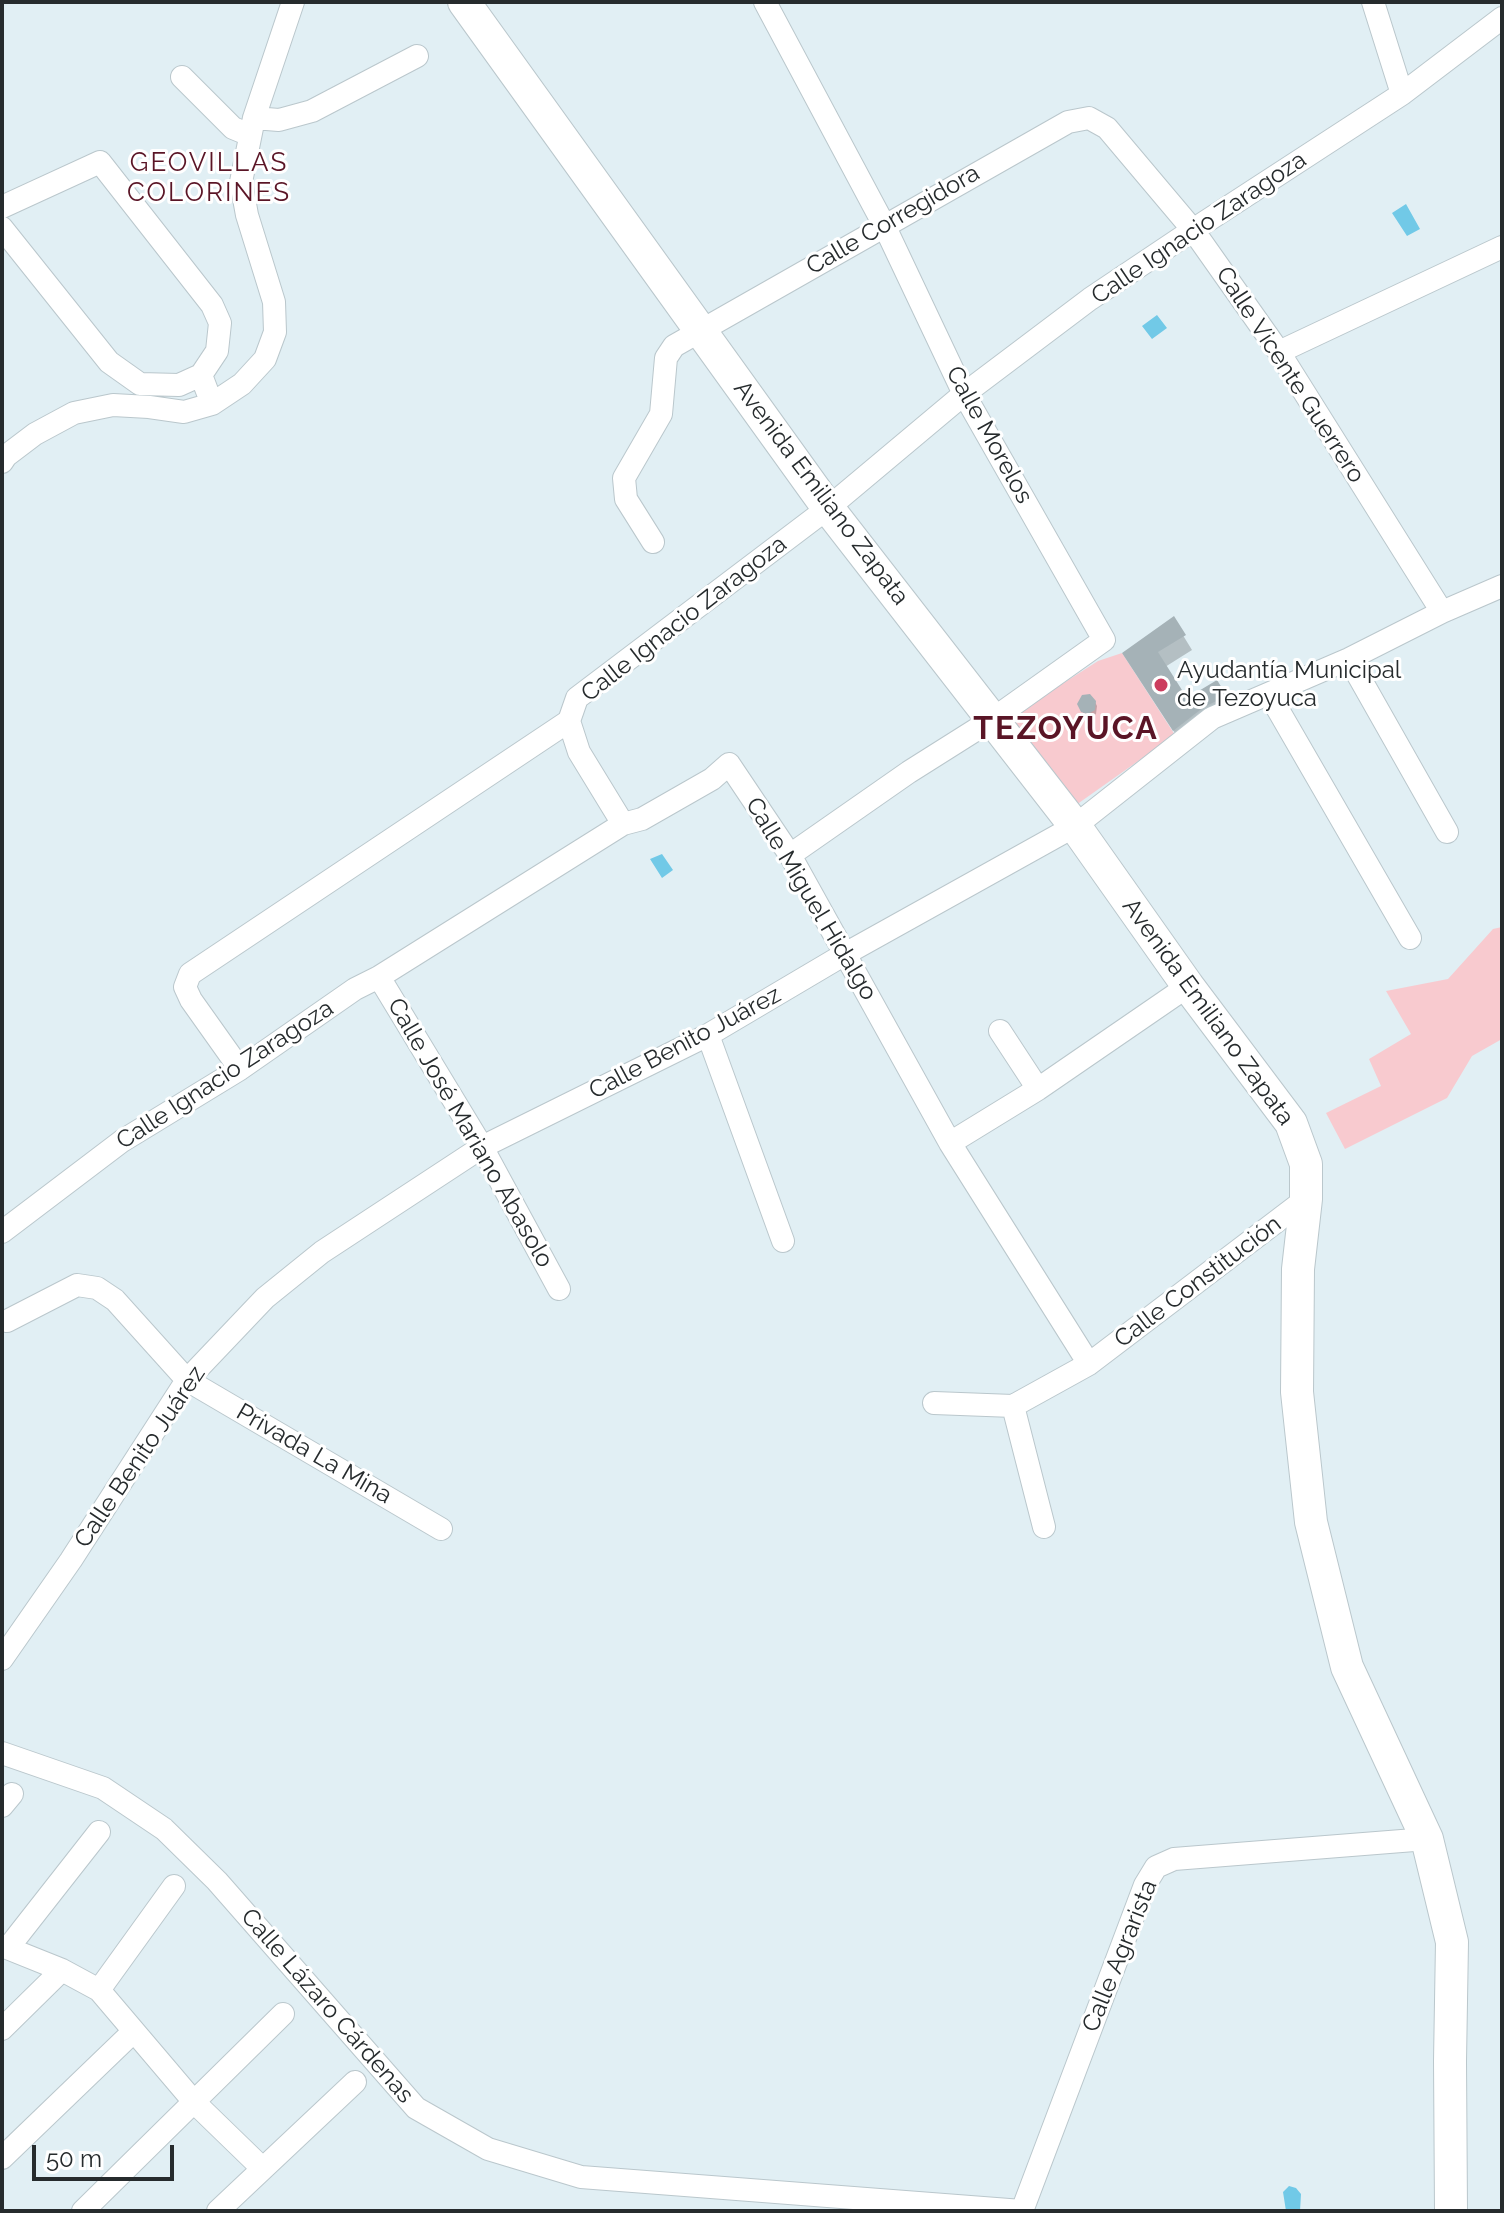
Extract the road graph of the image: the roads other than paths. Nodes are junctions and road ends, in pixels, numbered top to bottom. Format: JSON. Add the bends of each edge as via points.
{"nodes":[{"id":1,"x":293,"y":2,"type":"edge"},
{"id":2,"x":464,"y":2,"type":"edge"},
{"id":3,"x":765,"y":2,"type":"edge"},
{"id":4,"x":1373,"y":2,"type":"edge"},
{"id":5,"x":1502,"y":18,"type":"edge"},
{"id":6,"x":417,"y":56,"type":"dead end"},
{"id":7,"x":182,"y":77,"type":"dead end"},
{"id":8,"x":1402,"y":94,"type":"junction"},
{"id":9,"x":1089,"y":118,"type":"joint"},
{"id":10,"x":252,"y":127,"type":"junction"},
{"id":11,"x":2,"y":207,"type":"edge"},
{"id":12,"x":884,"y":225,"type":"junction"},
{"id":13,"x":2,"y":228,"type":"edge"},
{"id":14,"x":1193,"y":230,"type":"junction"},
{"id":15,"x":1502,"y":247,"type":"edge"},
{"id":16,"x":701,"y":331,"type":"junction"},
{"id":17,"x":1279,"y":352,"type":"junction"},
{"id":18,"x":201,"y":375,"type":"junction"},
{"id":19,"x":964,"y":394,"type":"junction"},
{"id":20,"x":212,"y":404,"type":"junction"},
{"id":21,"x":2,"y":462,"type":"edge"},
{"id":22,"x":828,"y":508,"type":"junction"},
{"id":23,"x":653,"y":542,"type":"dead end"},
{"id":24,"x":1502,"y":586,"type":"edge"},
{"id":25,"x":1442,"y":612,"type":"junction"},
{"id":26,"x":1349,"y":659,"type":"junction"},
{"id":27,"x":1269,"y":694,"type":"junction"},
{"id":28,"x":993,"y":719,"type":"junction"},
{"id":29,"x":569,"y":721,"type":"junction"},
{"id":30,"x":623,"y":824,"type":"junction"},
{"id":31,"x":1075,"y":826,"type":"junction"},
{"id":32,"x":1447,"y":832,"type":"dead end"},
{"id":33,"x":790,"y":855,"type":"junction"},
{"id":34,"x":1410,"y":938,"type":"dead end"},
{"id":35,"x":845,"y":954,"type":"junction"},
{"id":36,"x":379,"y":977,"type":"junction"},
{"id":37,"x":1188,"y":986,"type":"junction"},
{"id":38,"x":1000,"y":1031,"type":"dead end"},
{"id":39,"x":708,"y":1035,"type":"junction"},
{"id":40,"x":240,"y":1069,"type":"junction"},
{"id":41,"x":1038,"y":1089,"type":"junction"},
{"id":42,"x":950,"y":1143,"type":"junction"},
{"id":43,"x":482,"y":1147,"type":"junction"},
{"id":44,"x":1306,"y":1199,"type":"junction"},
{"id":45,"x":2,"y":1232,"type":"edge"},
{"id":46,"x":783,"y":1241,"type":"dead end"},
{"id":47,"x":559,"y":1289,"type":"dead end"},
{"id":48,"x":7,"y":1321,"type":"dead end"},
{"id":49,"x":1089,"y":1364,"type":"junction"},
{"id":50,"x":187,"y":1380,"type":"junction"},
{"id":51,"x":934,"y":1403,"type":"dead end"},
{"id":52,"x":1013,"y":1406,"type":"junction"},
{"id":53,"x":1044,"y":1527,"type":"dead end"},
{"id":54,"x":441,"y":1529,"type":"dead end"},
{"id":55,"x":2,"y":1659,"type":"edge"},
{"id":56,"x":2,"y":1753,"type":"edge"},
{"id":57,"x":99,"y":1832,"type":"dead end"},
{"id":58,"x":1427,"y":1839,"type":"junction"},
{"id":59,"x":174,"y":1886,"type":"dead end"},
{"id":60,"x":5,"y":1947,"type":"edge"},
{"id":61,"x":62,"y":1970,"type":"junction"},
{"id":62,"x":99,"y":1990,"type":"junction"},
{"id":63,"x":283,"y":2014,"type":"dead end"},
{"id":64,"x":2,"y":2029,"type":"edge"},
{"id":65,"x":133,"y":2032,"type":"junction"},
{"id":66,"x":355,"y":2082,"type":"dead end"},
{"id":67,"x":195,"y":2103,"type":"junction"},
{"id":68,"x":2,"y":2158,"type":"edge"},
{"id":69,"x":262,"y":2168,"type":"junction"},
{"id":70,"x":880,"y":2206,"type":"edge"},
{"id":71,"x":83,"y":2211,"type":"edge"},
{"id":72,"x":218,"y":2211,"type":"edge"},
{"id":73,"x":1022,"y":2211,"type":"edge"},
{"id":74,"x":1451,"y":2211,"type":"edge"}],
"edges":[{"from":1,"to":10,"type":"street"},
{"from":2,"to":16,"type":"street","name":"Avenida Emiliano Zapata"},
{"from":3,"to":12,"type":"street","name":"Calle Morelos"},
{"from":4,"to":8,"type":"street"},
{"from":5,"to":8,"type":"street","name":"Calle Ignacio Zaragoza"},
{"from":6,"to":10,"type":"street","via":[[312,111]]},
{"from":7,"to":10,"type":"street","via":[[233,128]]},
{"from":8,"to":14,"type":"street","name":"Calle Ignacio Zaragoza"},
{"from":9,"to":12,"type":"street","name":"Calle Corregidora","via":[[1068,122]]},
{"from":9,"to":14,"type":"street","name":"Calle Vicente Guerrero","via":[[1107,128]]},
{"from":10,"to":20,"type":"street","via":[[241,182],[274,302],[275,332],[265,359],[242,384]]},
{"from":11,"to":18,"type":"street","via":[[100,162],[212,305],[220,323],[217,351]]},
{"from":12,"to":16,"type":"street","name":"Calle Corregidora"},
{"from":12,"to":19,"type":"street","name":"Calle Morelos"},
{"from":13,"to":18,"type":"street","via":[[109,362],[140,384],[179,385]]},
{"from":14,"to":17,"type":"street","name":"Calle Vicente Guerrero"},
{"from":14,"to":19,"type":"street","name":"Calle Ignacio Zaragoza"},
{"from":15,"to":17,"type":"street"},
{"from":16,"to":22,"type":"street","name":"Avenida Emiliano Zapata"},
{"from":16,"to":23,"type":"street","name":"Calle Corregidora","via":[[674,346],[666,358],[661,414],[624,478],[626,499]]},
{"from":17,"to":25,"type":"street","name":"Calle Vicente Guerrero"},
{"from":18,"to":20,"type":"street"},
{"from":19,"to":22,"type":"street","name":"Calle Ignacio Zaragoza"},
{"from":19,"to":28,"type":"street","name":"Calle Morelos","via":[[1104,640]]},
{"from":20,"to":21,"type":"street","via":[[184,412],[113,405],[74,413],[35,434]]},
{"from":22,"to":28,"type":"street","name":"Avenida Emiliano Zapata"},
{"from":22,"to":29,"type":"street","name":"Calle Ignacio Zaragoza","via":[[577,698]]},
{"from":24,"to":25,"type":"street","name":"Calle Benito Juárez"},
{"from":25,"to":26,"type":"street","name":"Calle Benito Juárez"},
{"from":26,"to":27,"type":"street","name":"Calle Benito Juárez"},
{"from":26,"to":32,"type":"street"},
{"from":27,"to":31,"type":"street","name":"Calle Benito Juárez","via":[[1212,718]]},
{"from":27,"to":34,"type":"street"},
{"from":28,"to":31,"type":"street","name":"Avenida Emiliano Zapata"},
{"from":28,"to":33,"type":"street"},
{"from":29,"to":30,"type":"street","name":"Calle Ignacio Zaragoza","via":[[579,752]]},
{"from":29,"to":40,"type":"street","via":[[190,974],[185,987],[191,1000]]},
{"from":30,"to":33,"type":"street","name":"Calle Miguel Hidalgo","via":[[642,819],[729,764]]},
{"from":30,"to":36,"type":"street","name":"Calle Ignacio Zaragoza"},
{"from":31,"to":35,"type":"street","name":"Calle Benito Juárez"},
{"from":31,"to":37,"type":"street","name":"Avenida Emiliano Zapata"},
{"from":33,"to":35,"type":"street","name":"Calle Miguel Hidalgo"},
{"from":35,"to":39,"type":"street","name":"Calle Benito Juárez"},
{"from":35,"to":42,"type":"street","name":"Calle Miguel Hidalgo"},
{"from":36,"to":40,"type":"street","name":"Calle Ignacio Zaragoza"},
{"from":36,"to":43,"type":"street","name":"Calle José Mariano Abasolo"},
{"from":37,"to":41,"type":"street"},
{"from":37,"to":44,"type":"street","name":"Avenida Emiliano Zapata","via":[[1291,1123],[1306,1164]]},
{"from":38,"to":41,"type":"street"},
{"from":39,"to":43,"type":"street","name":"Calle Benito Juárez"},
{"from":39,"to":46,"type":"street"},
{"from":40,"to":45,"type":"street","name":"Calle Ignacio Zaragoza","via":[[122,1141]]},
{"from":41,"to":42,"type":"street"},
{"from":42,"to":49,"type":"street","name":"Calle Miguel Hidalgo"},
{"from":43,"to":47,"type":"street","name":"Calle José Mariano Abasolo"},
{"from":43,"to":50,"type":"street","name":"Calle Benito Juárez","via":[[322,1252],[265,1298]]},
{"from":44,"to":49,"type":"street","name":"Calle Constitución"},
{"from":44,"to":58,"type":"street","name":"Avenida Emiliano Zapata","via":[[1298,1269],[1297,1392],[1311,1522],[1347,1667]]},
{"from":48,"to":50,"type":"street","name":"Privada La Mina","via":[[77,1285],[97,1288],[115,1300]]},
{"from":49,"to":52,"type":"street","name":"Calle Constitución"},
{"from":50,"to":54,"type":"street","name":"Privada La Mina"},
{"from":50,"to":55,"type":"street","name":"Calle Benito Juárez"},
{"from":51,"to":52,"type":"street"},
{"from":52,"to":53,"type":"street"},
{"from":56,"to":70,"type":"street","name":"Calle Lázaro Cárdenas","via":[[103,1788],[164,1829],[217,1881],[416,2108],[488,2149],[581,2177]]},
{"from":57,"to":60,"type":"street"},
{"from":58,"to":73,"type":"street","name":"Calle Agrarista","via":[[1174,1859],[1156,1867]]},
{"from":58,"to":74,"type":"street","name":"Avenida Emiliano Zapata","via":[[1452,1942]]},
{"from":59,"to":62,"type":"street"},
{"from":60,"to":61,"type":"street"},
{"from":61,"to":62,"type":"street"},
{"from":61,"to":64,"type":"street"},
{"from":62,"to":65,"type":"street"},
{"from":63,"to":67,"type":"street"},
{"from":65,"to":67,"type":"street"},
{"from":65,"to":68,"type":"street"},
{"from":66,"to":69,"type":"street"},
{"from":67,"to":69,"type":"street"},
{"from":67,"to":71,"type":"street"},
{"from":69,"to":72,"type":"street"},
{"from":70,"to":73,"type":"street","name":"Calle Lázaro Cárdenas"}]}
